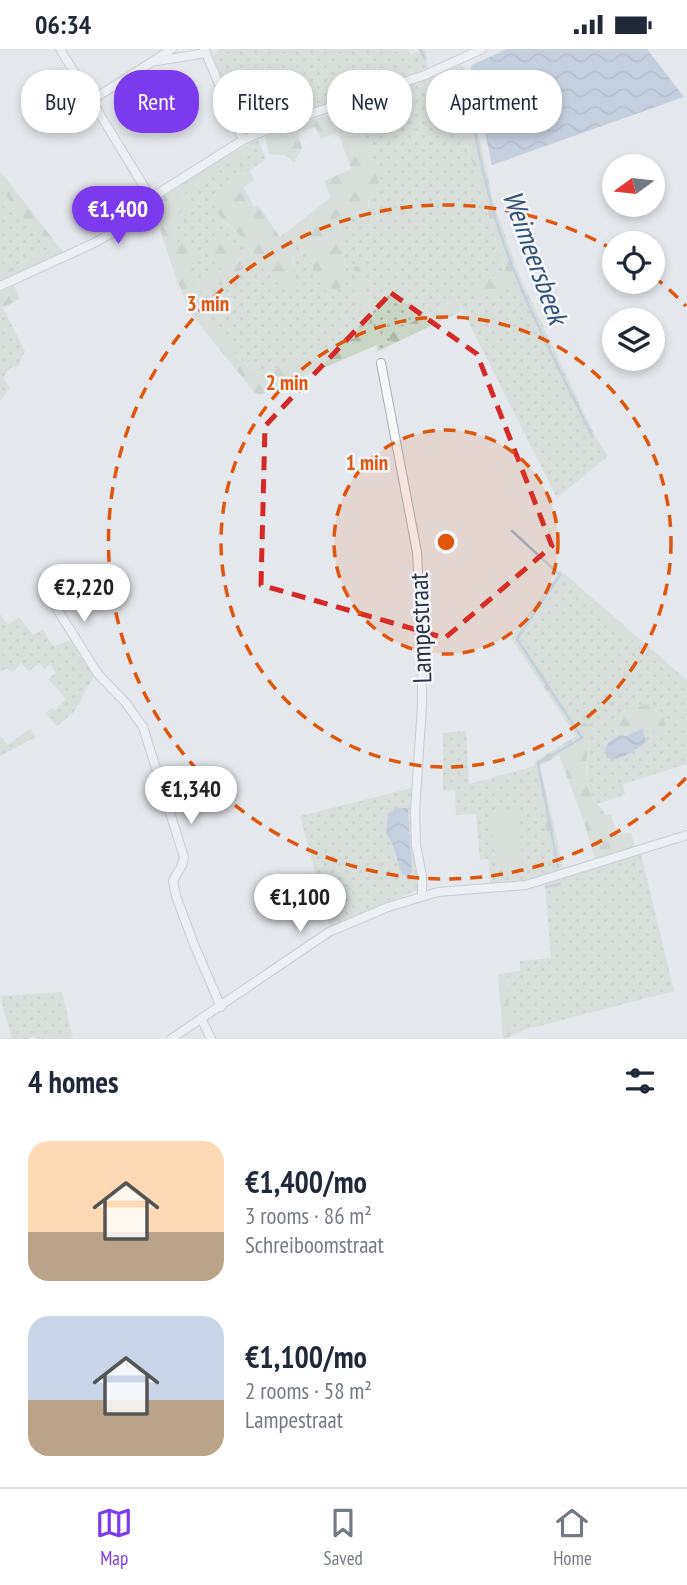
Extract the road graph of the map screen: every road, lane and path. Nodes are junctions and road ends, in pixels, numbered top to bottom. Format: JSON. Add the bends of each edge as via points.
{"nodes":[{"id":1,"x":60,"y":49,"type":"edge"},
{"id":2,"x":173,"y":49,"type":"edge"},
{"id":3,"x":482,"y":49,"type":"edge"},
{"id":4,"x":205,"y":51,"type":"edge"},
{"id":5,"x":154,"y":61,"type":"junction"},
{"id":6,"x":73,"y":70,"type":"edge"},
{"id":7,"x":100,"y":95,"type":"edge"},
{"id":8,"x":100,"y":113,"type":"edge"},
{"id":9,"x":243,"y":140,"type":"junction"},
{"id":10,"x":151,"y":198,"type":"junction"},
{"id":11,"x":0,"y":286,"type":"edge"},
{"id":12,"x":381,"y":363,"type":"dead end"},
{"id":13,"x":45,"y":590,"type":"dead end"},
{"id":14,"x":687,"y":835,"type":"edge"},
{"id":15,"x":422,"y":895,"type":"junction"},
{"id":16,"x":221,"y":1007,"type":"junction"},
{"id":17,"x":202,"y":1020,"type":"junction"},
{"id":18,"x":171,"y":1039,"type":"edge"},
{"id":19,"x":211,"y":1039,"type":"edge"}],
"edges":[{"from":1,"to":6,"type":"street"},
{"from":2,"to":5,"type":"street"},
{"from":3,"to":9,"type":"street","via":[[425,75]]},
{"from":4,"to":5,"type":"street"},
{"from":4,"to":9,"type":"street"},
{"from":5,"to":7,"type":"street"},
{"from":8,"to":10,"type":"street"},
{"from":9,"to":10,"type":"street"},
{"from":10,"to":11,"type":"street","via":[[114,232]]},
{"from":12,"to":15,"type":"street","name":"Lampestraat","via":[[417,552],[422,705],[415,811]]},
{"from":13,"to":16,"type":"street","via":[[98,674],[136,714],[149,740],[184,857],[173,881],[176,896]]},
{"from":14,"to":15,"type":"street","via":[[526,885]]},
{"from":15,"to":16,"type":"street","via":[[329,932]]},
{"from":16,"to":17,"type":"street"},
{"from":17,"to":18,"type":"street"},
{"from":17,"to":19,"type":"street"}]}
